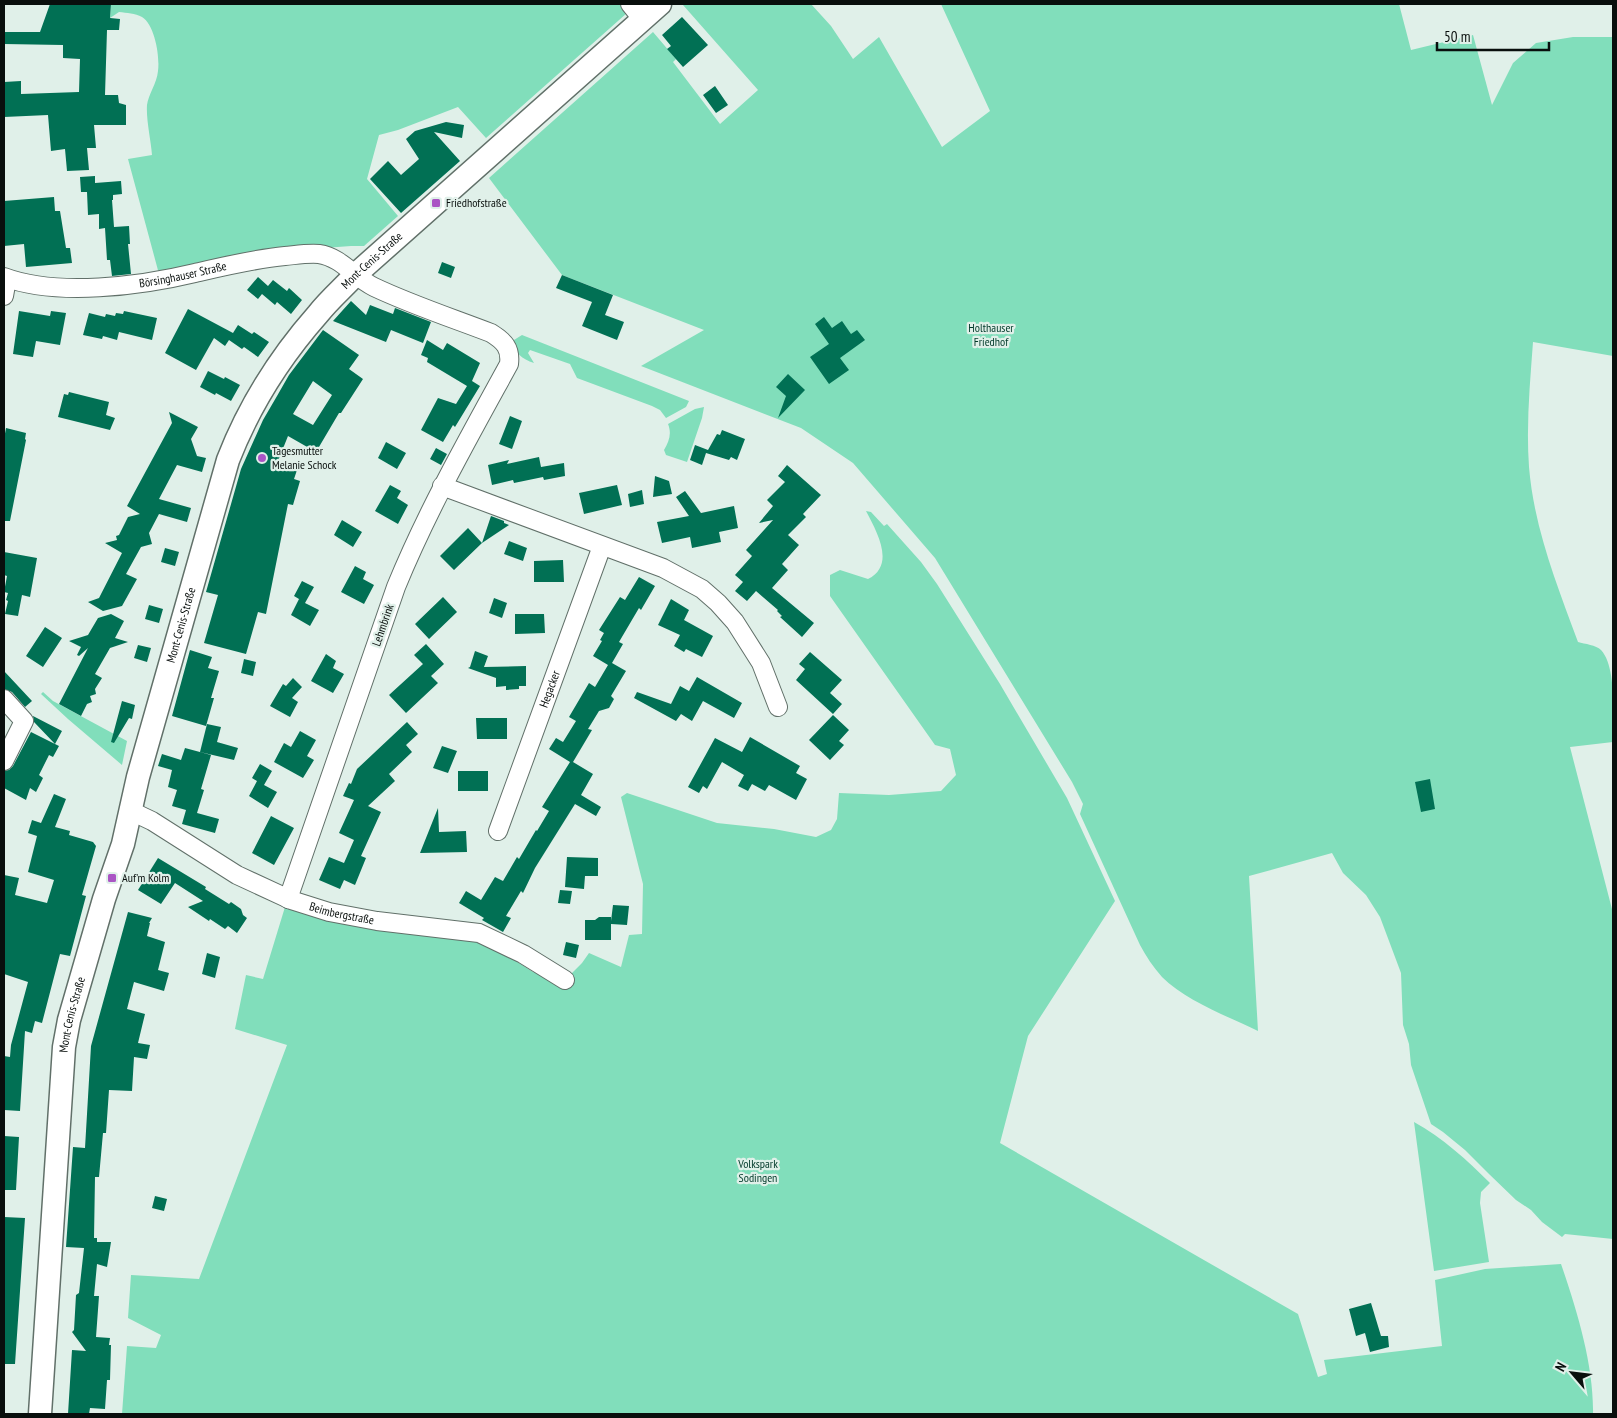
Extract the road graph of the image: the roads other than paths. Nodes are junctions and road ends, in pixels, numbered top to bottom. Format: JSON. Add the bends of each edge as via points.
{"nodes":[{"id":1,"x":660,"y":4,"type":"edge"},
{"id":2,"x":636,"y":12,"type":"edge"},
{"id":3,"x":356,"y":275,"type":"junction"},
{"id":4,"x":5,"y":278,"type":"edge"},
{"id":5,"x":4,"y":296,"type":"edge"},
{"id":6,"x":442,"y":486,"type":"junction"},
{"id":7,"x":602,"y":546,"type":"junction"},
{"id":8,"x":4,"y":699,"type":"edge"},
{"id":9,"x":778,"y":707,"type":"dead end"},
{"id":10,"x":4,"y":761,"type":"edge"},
{"id":11,"x":131,"y":811,"type":"junction"},
{"id":12,"x":498,"y":832,"type":"dead end"},
{"id":13,"x":288,"y":899,"type":"junction"},
{"id":14,"x":565,"y":980,"type":"dead end"},
{"id":15,"x":40,"y":1414,"type":"edge"}],
"edges":[{"from":1,"to":2,"type":"main road","name":"Mont-Cenis-Straße"},
{"from":2,"to":3,"type":"main road","name":"Mont-Cenis-Straße"},
{"from":3,"to":4,"type":"street","name":"Börsinghauser Straße","via":[[331,258],[306,254],[258,259],[124,286],[39,286]]},
{"from":3,"to":6,"type":"street","name":"Lehmbrink","via":[[373,287],[498,338],[508,349],[510,364]]},
{"from":3,"to":11,"type":"main road","name":"Mont-Cenis-Straße","via":[[289,348],[261,391],[235,443],[138,777]]},
{"from":4,"to":5,"type":"street"},
{"from":6,"to":7,"type":"street"},
{"from":6,"to":13,"type":"street","name":"Lehmbrink","via":[[396,587]]},
{"from":7,"to":9,"type":"street","via":[[663,568],[718,603],[735,622],[761,663]]},
{"from":7,"to":12,"type":"street","name":"Hegacker"},
{"from":8,"to":10,"type":"street","via":[[24,721]]},
{"from":11,"to":13,"type":"street","name":"Beimbergstraße","via":[[237,874]]},
{"from":11,"to":15,"type":"main road","name":"Mont-Cenis-Straße","via":[[69,1020],[64,1047]]},
{"from":13,"to":14,"type":"street","name":"Beimbergstraße","via":[[329,912],[377,921],[479,933],[523,954]]}]}
